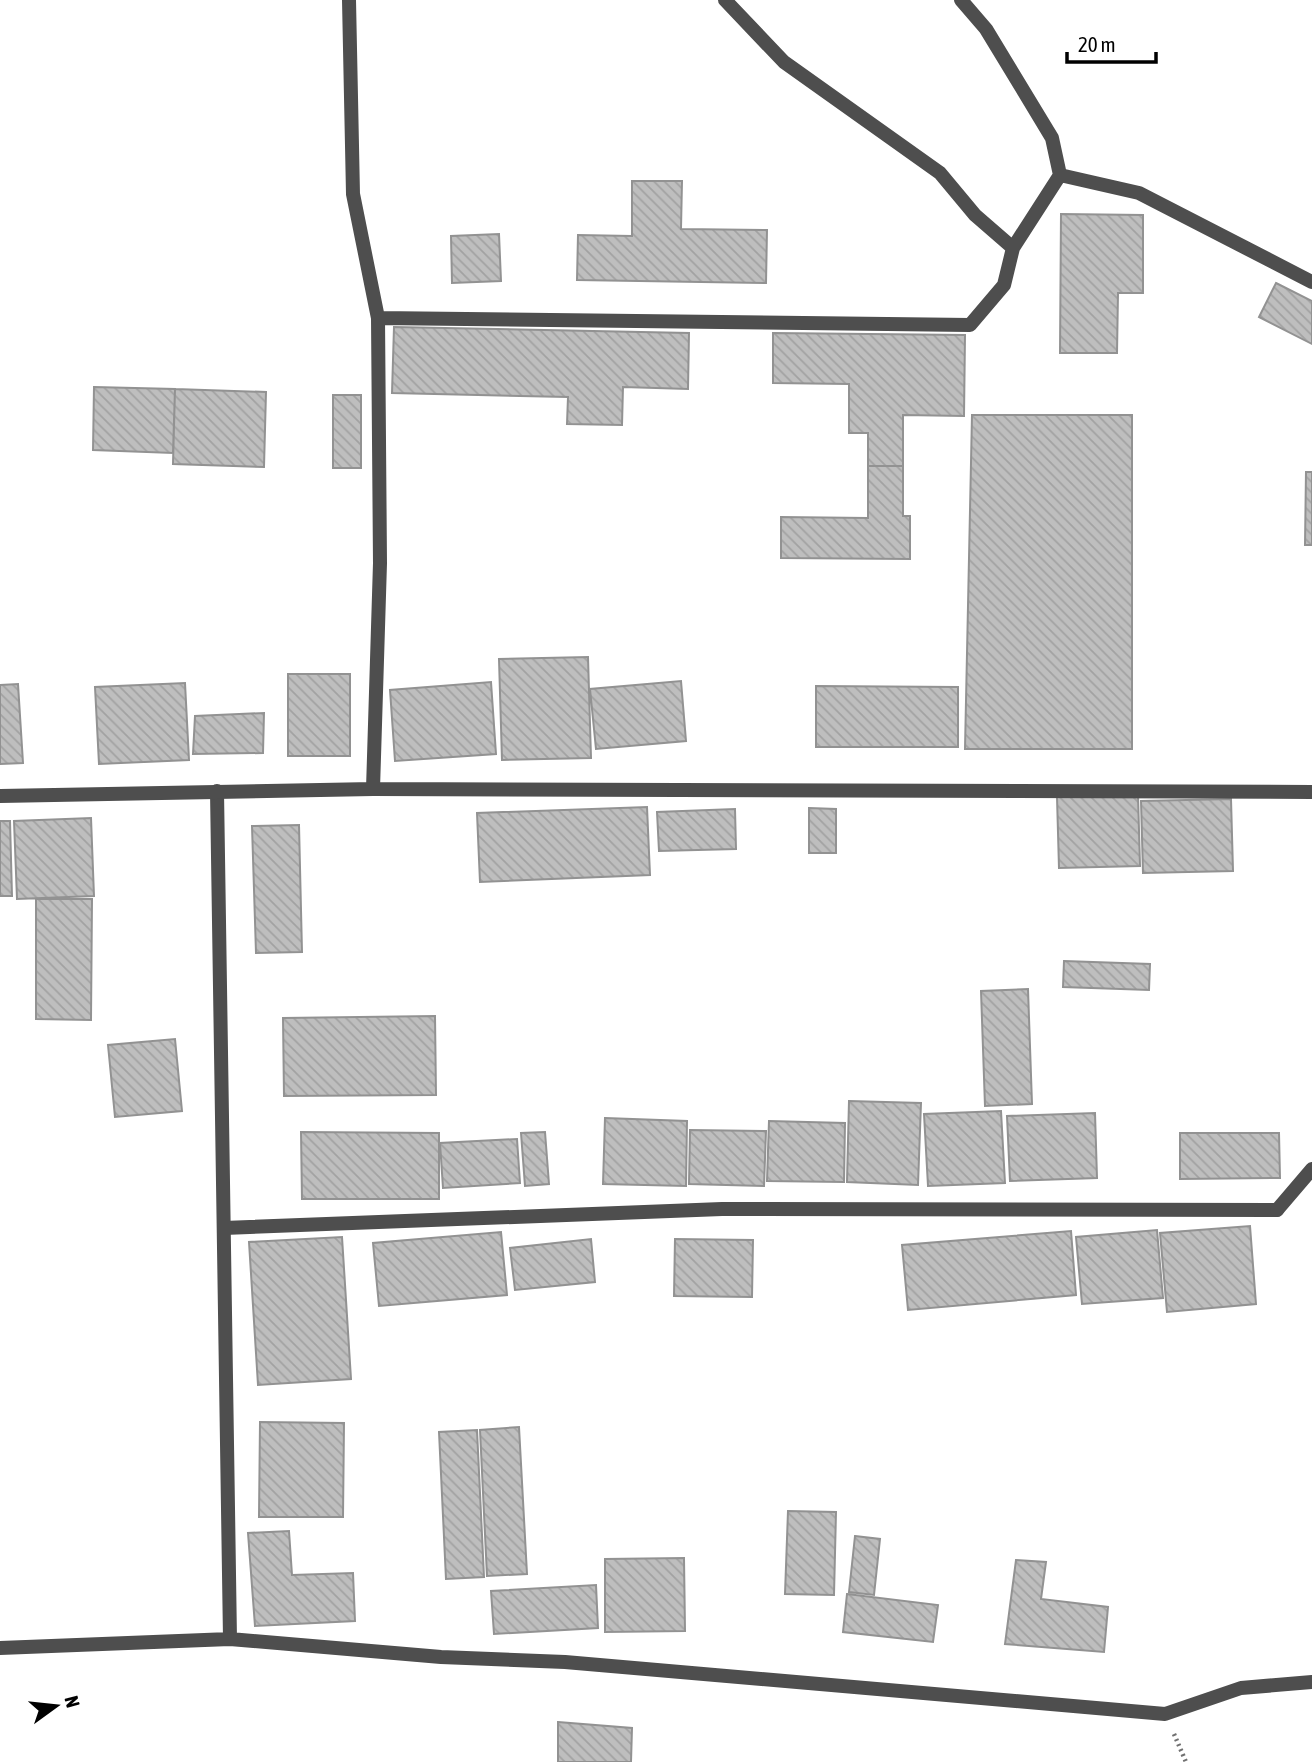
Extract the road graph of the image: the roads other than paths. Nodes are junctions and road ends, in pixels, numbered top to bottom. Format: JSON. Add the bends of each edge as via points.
{"nodes":[{"id":1,"x":349,"y":0,"type":"edge"},
{"id":2,"x":725,"y":0,"type":"edge"},
{"id":3,"x":961,"y":0,"type":"edge"},
{"id":4,"x":1060,"y":175,"type":"junction"},
{"id":5,"x":1013,"y":248,"type":"junction"},
{"id":6,"x":1312,"y":282,"type":"edge"},
{"id":7,"x":377,"y":318,"type":"junction"},
{"id":8,"x":373,"y":789,"type":"junction"},
{"id":9,"x":217,"y":791,"type":"junction"},
{"id":10,"x":1312,"y":792,"type":"edge"},
{"id":11,"x":0,"y":796,"type":"edge"},
{"id":12,"x":1312,"y":1169,"type":"edge"},
{"id":13,"x":224,"y":1228,"type":"junction"},
{"id":14,"x":230,"y":1639,"type":"junction"},
{"id":15,"x":0,"y":1648,"type":"edge"},
{"id":16,"x":1312,"y":1682,"type":"edge"}],
"edges":[{"from":1,"to":7,"type":"street","via":[[353,194]]},
{"from":2,"to":5,"type":"street","via":[[784,62],[940,173],[975,215]]},
{"from":3,"to":4,"type":"street","via":[[986,29],[1052,138]]},
{"from":4,"to":5,"type":"street"},
{"from":4,"to":6,"type":"street","via":[[1139,193]]},
{"from":5,"to":7,"type":"street","via":[[1004,285],[970,325]]},
{"from":7,"to":8,"type":"street","via":[[380,563]]},
{"from":8,"to":9,"type":"street"},
{"from":8,"to":10,"type":"street"},
{"from":9,"to":11,"type":"street"},
{"from":9,"to":13,"type":"street"},
{"from":12,"to":13,"type":"street","via":[[1277,1210],[722,1209]]},
{"from":13,"to":14,"type":"street"},
{"from":14,"to":15,"type":"street"},
{"from":14,"to":16,"type":"street","via":[[441,1657],[565,1662],[1164,1714],[1241,1688]]}]}
